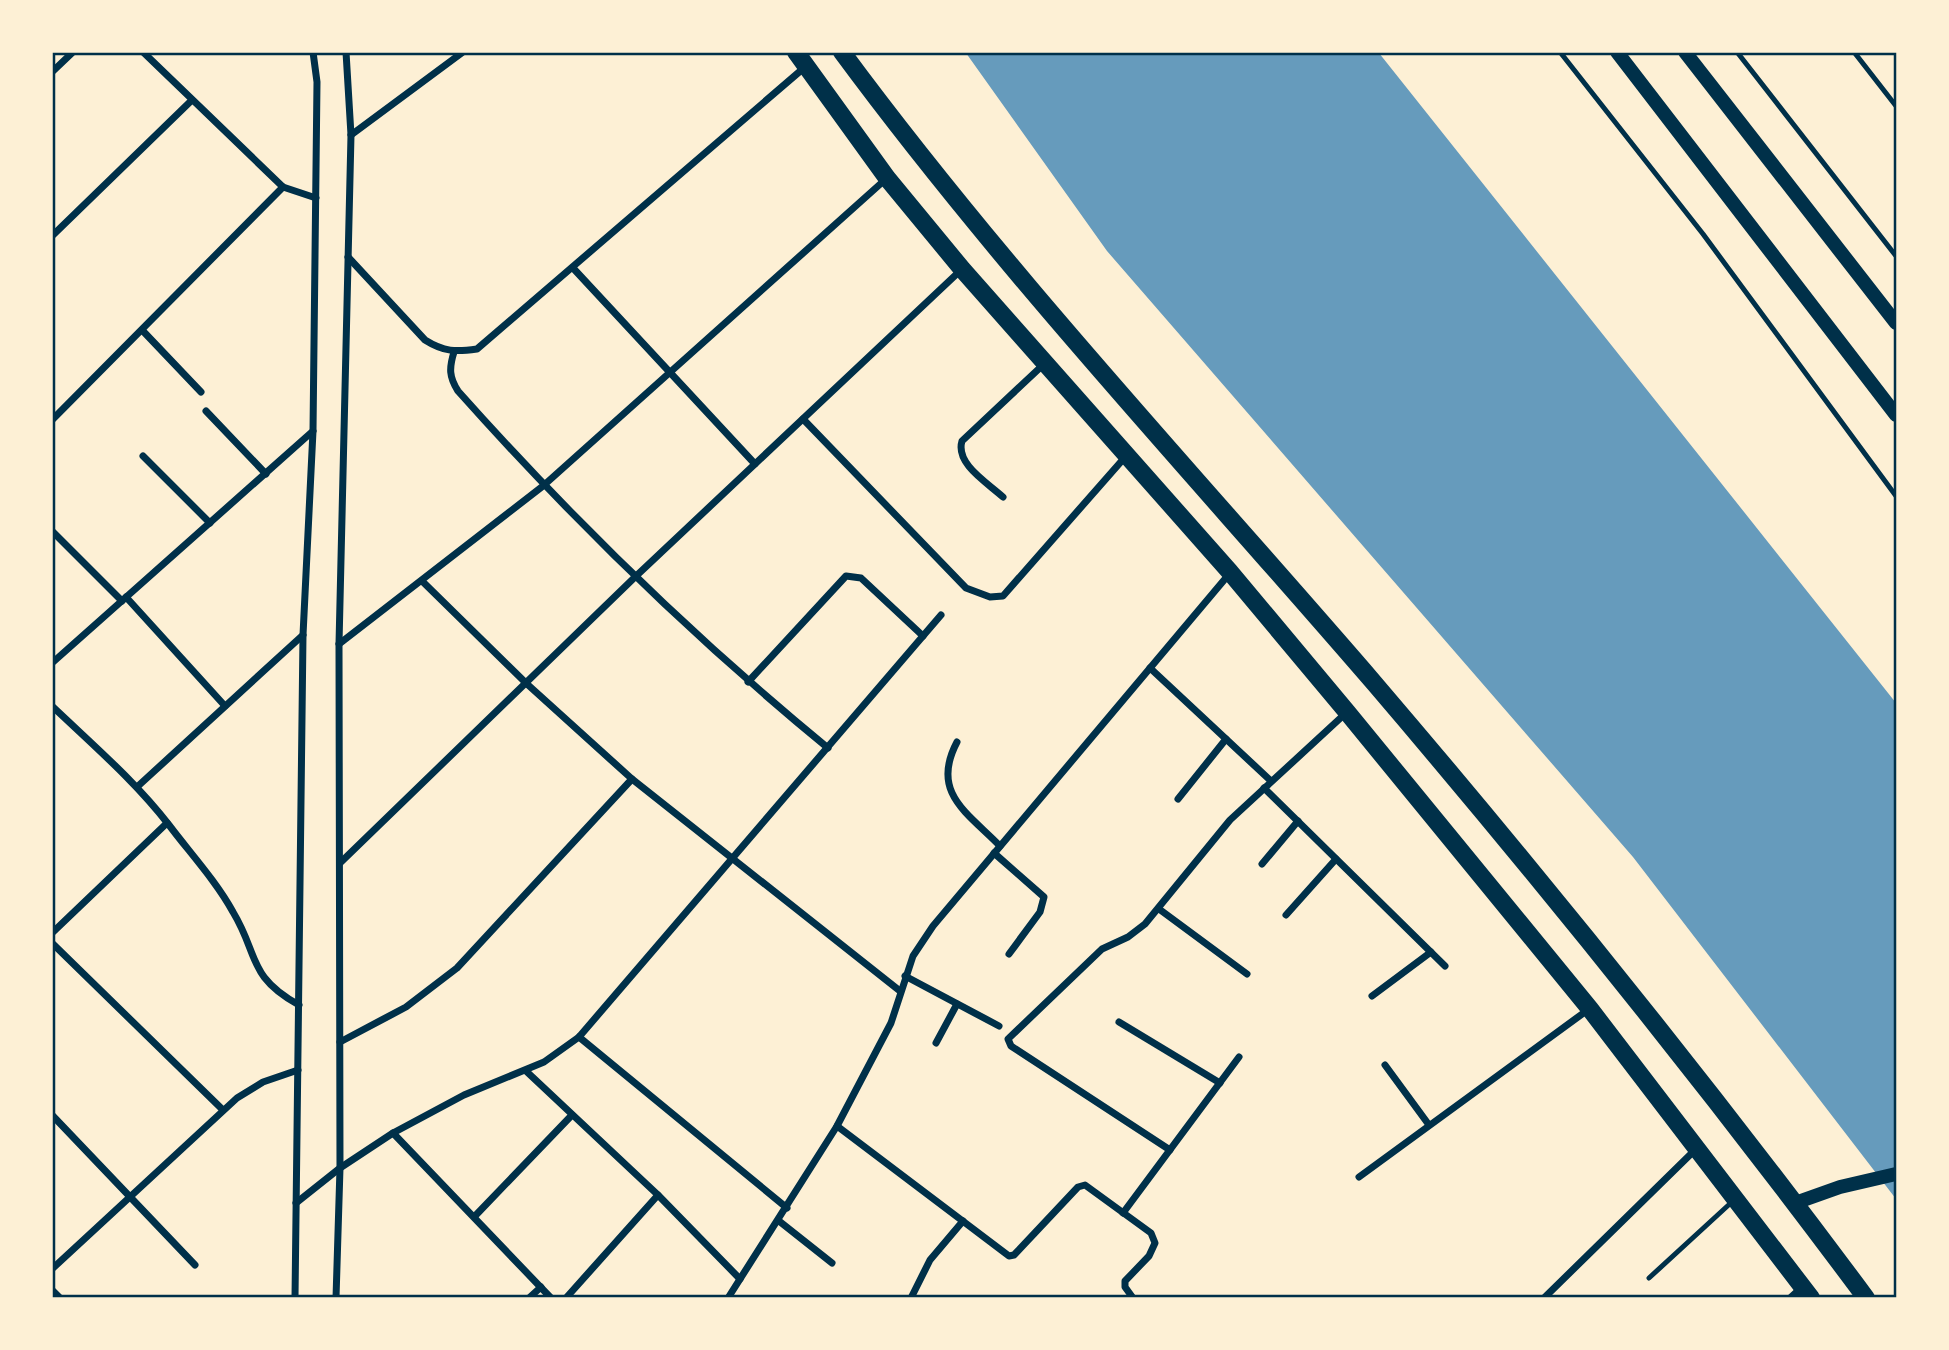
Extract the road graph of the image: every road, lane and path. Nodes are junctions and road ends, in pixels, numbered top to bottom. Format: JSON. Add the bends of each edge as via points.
{"nodes":[{"id":1,"x":73,"y":52,"type":"edge"},
{"id":2,"x":143,"y":52,"type":"edge"},
{"id":3,"x":313,"y":52,"type":"edge"},
{"id":4,"x":346,"y":52,"type":"edge"},
{"id":5,"x":463,"y":52,"type":"edge"},
{"id":6,"x":842,"y":52,"type":"edge"},
{"id":7,"x":1560,"y":52,"type":"edge"},
{"id":8,"x":1617,"y":52,"type":"edge"},
{"id":9,"x":1685,"y":52,"type":"edge"},
{"id":10,"x":1737,"y":52,"type":"edge"},
{"id":11,"x":1854,"y":52,"type":"edge"},
{"id":12,"x":801,"y":59,"type":"edge"},
{"id":13,"x":52,"y":72,"type":"edge"},
{"id":14,"x":192,"y":100,"type":"junction"},
{"id":15,"x":1896,"y":106,"type":"edge"},
{"id":16,"x":351,"y":135,"type":"junction"},
{"id":17,"x":887,"y":178,"type":"junction"},
{"id":18,"x":283,"y":187,"type":"junction"},
{"id":19,"x":316,"y":198,"type":"junction"},
{"id":20,"x":52,"y":236,"type":"edge"},
{"id":21,"x":348,"y":256,"type":"junction"},
{"id":22,"x":1896,"y":256,"type":"edge"},
{"id":23,"x":573,"y":268,"type":"junction"},
{"id":24,"x":962,"y":268,"type":"junction"},
{"id":25,"x":1896,"y":323,"type":"edge"},
{"id":26,"x":142,"y":330,"type":"junction"},
{"id":27,"x":454,"y":352,"type":"junction"},
{"id":28,"x":1045,"y":363,"type":"junction"},
{"id":29,"x":671,"y":373,"type":"junction"},
{"id":30,"x":201,"y":392,"type":"dead end"},
{"id":31,"x":206,"y":411,"type":"dead end"},
{"id":32,"x":1896,"y":415,"type":"edge"},
{"id":33,"x":803,"y":419,"type":"junction"},
{"id":34,"x":52,"y":420,"type":"edge"},
{"id":35,"x":313,"y":431,"type":"junction"},
{"id":36,"x":143,"y":456,"type":"dead end"},
{"id":37,"x":1126,"y":456,"type":"junction"},
{"id":38,"x":755,"y":464,"type":"junction"},
{"id":39,"x":266,"y":474,"type":"junction"},
{"id":40,"x":542,"y":485,"type":"junction"},
{"id":41,"x":1896,"y":496,"type":"edge"},
{"id":42,"x":1003,"y":497,"type":"dead end"},
{"id":43,"x":210,"y":523,"type":"junction"},
{"id":44,"x":52,"y":531,"type":"edge"},
{"id":45,"x":1230,"y":572,"type":"junction"},
{"id":46,"x":634,"y":578,"type":"junction"},
{"id":47,"x":422,"y":581,"type":"junction"},
{"id":48,"x":124,"y":599,"type":"junction"},
{"id":49,"x":941,"y":615,"type":"dead end"},
{"id":50,"x":303,"y":635,"type":"junction"},
{"id":51,"x":923,"y":636,"type":"junction"},
{"id":52,"x":339,"y":644,"type":"junction"},
{"id":53,"x":52,"y":663,"type":"edge"},
{"id":54,"x":1150,"y":668,"type":"junction"},
{"id":55,"x":748,"y":682,"type":"junction"},
{"id":56,"x":527,"y":684,"type":"junction"},
{"id":57,"x":52,"y":706,"type":"edge"},
{"id":58,"x":225,"y":706,"type":"junction"},
{"id":59,"x":1347,"y":712,"type":"junction"},
{"id":60,"x":1226,"y":739,"type":"junction"},
{"id":61,"x":957,"y":743,"type":"dead end"},
{"id":62,"x":828,"y":748,"type":"junction"},
{"id":63,"x":632,"y":779,"type":"junction"},
{"id":64,"x":1271,"y":781,"type":"junction"},
{"id":65,"x":137,"y":787,"type":"junction"},
{"id":66,"x":1264,"y":788,"type":"junction"},
{"id":67,"x":1178,"y":799,"type":"dead end"},
{"id":68,"x":1298,"y":821,"type":"junction"},
{"id":69,"x":167,"y":823,"type":"junction"},
{"id":70,"x":1000,"y":846,"type":"junction"},
{"id":71,"x":994,"y":853,"type":"junction"},
{"id":72,"x":1336,"y":859,"type":"junction"},
{"id":73,"x":732,"y":861,"type":"junction"},
{"id":74,"x":340,"y":863,"type":"junction"},
{"id":75,"x":1262,"y":864,"type":"dead end"},
{"id":76,"x":1159,"y":909,"type":"junction"},
{"id":77,"x":1286,"y":915,"type":"dead end"},
{"id":78,"x":52,"y":933,"type":"edge"},
{"id":79,"x":52,"y":943,"type":"edge"},
{"id":80,"x":1431,"y":952,"type":"junction"},
{"id":81,"x":1009,"y":954,"type":"dead end"},
{"id":82,"x":1445,"y":966,"type":"dead end"},
{"id":83,"x":1247,"y":974,"type":"dead end"},
{"id":84,"x":905,"y":976,"type":"junction"},
{"id":85,"x":900,"y":991,"type":"junction"},
{"id":86,"x":1372,"y":996,"type":"dead end"},
{"id":87,"x":957,"y":1004,"type":"junction"},
{"id":88,"x":299,"y":1005,"type":"junction"},
{"id":89,"x":1590,"y":1009,"type":"junction"},
{"id":90,"x":1119,"y":1022,"type":"dead end"},
{"id":91,"x":999,"y":1026,"type":"dead end"},
{"id":92,"x":579,"y":1037,"type":"junction"},
{"id":93,"x":340,"y":1042,"type":"junction"},
{"id":94,"x":936,"y":1043,"type":"dead end"},
{"id":95,"x":1239,"y":1057,"type":"dead end"},
{"id":96,"x":1385,"y":1065,"type":"dead end"},
{"id":97,"x":298,"y":1070,"type":"junction"},
{"id":98,"x":526,"y":1071,"type":"junction"},
{"id":99,"x":1220,"y":1083,"type":"junction"},
{"id":100,"x":223,"y":1110,"type":"junction"},
{"id":101,"x":52,"y":1115,"type":"edge"},
{"id":102,"x":572,"y":1115,"type":"junction"},
{"id":103,"x":1429,"y":1125,"type":"junction"},
{"id":104,"x":837,"y":1126,"type":"junction"},
{"id":105,"x":393,"y":1133,"type":"junction"},
{"id":106,"x":1697,"y":1147,"type":"junction"},
{"id":107,"x":1170,"y":1150,"type":"junction"},
{"id":108,"x":340,"y":1168,"type":"junction"},
{"id":109,"x":1896,"y":1174,"type":"edge"},
{"id":110,"x":1359,"y":1177,"type":"dead end"},
{"id":111,"x":658,"y":1195,"type":"junction"},
{"id":112,"x":130,"y":1196,"type":"junction"},
{"id":113,"x":1737,"y":1198,"type":"junction"},
{"id":114,"x":1795,"y":1202,"type":"junction"},
{"id":115,"x":296,"y":1203,"type":"junction"},
{"id":116,"x":787,"y":1208,"type":"junction"},
{"id":117,"x":1124,"y":1213,"type":"junction"},
{"id":118,"x":475,"y":1216,"type":"junction"},
{"id":119,"x":779,"y":1221,"type":"junction"},
{"id":120,"x":963,"y":1221,"type":"junction"},
{"id":121,"x":832,"y":1263,"type":"dead end"},
{"id":122,"x":195,"y":1265,"type":"dead end"},
{"id":123,"x":52,"y":1269,"type":"edge"},
{"id":124,"x":1649,"y":1278,"type":"dead end"},
{"id":125,"x":740,"y":1279,"type":"junction"},
{"id":126,"x":541,"y":1287,"type":"junction"},
{"id":127,"x":52,"y":1290,"type":"edge"},
{"id":128,"x":1801,"y":1294,"type":"edge"},
{"id":129,"x":60,"y":1297,"type":"edge"},
{"id":130,"x":295,"y":1297,"type":"edge"},
{"id":131,"x":336,"y":1297,"type":"edge"},
{"id":132,"x":529,"y":1297,"type":"edge"},
{"id":133,"x":551,"y":1297,"type":"edge"},
{"id":134,"x":566,"y":1297,"type":"edge"},
{"id":135,"x":728,"y":1297,"type":"edge"},
{"id":136,"x":911,"y":1297,"type":"edge"},
{"id":137,"x":1133,"y":1297,"type":"edge"},
{"id":138,"x":1544,"y":1297,"type":"edge"},
{"id":139,"x":1866,"y":1297,"type":"edge"}],
"edges":[{"from":1,"to":13,"type":"street"},
{"from":2,"to":14,"type":"street"},
{"from":3,"to":19,"type":"street"},
{"from":4,"to":16,"type":"street"},
{"from":5,"to":16,"type":"street"},
{"from":6,"to":114,"type":"main road","via":[[919,157],[993,246],[1374,683],[1616,973]]},
{"from":7,"to":41,"type":"lane"},
{"from":8,"to":32,"type":"main road"},
{"from":9,"to":25,"type":"main road"},
{"from":10,"to":22,"type":"lane"},
{"from":11,"to":15,"type":"lane"},
{"from":12,"to":17,"type":"main road"},
{"from":12,"to":23,"type":"street"},
{"from":14,"to":18,"type":"street"},
{"from":14,"to":20,"type":"street"},
{"from":16,"to":21,"type":"street"},
{"from":17,"to":24,"type":"main road"},
{"from":17,"to":29,"type":"street"},
{"from":18,"to":19,"type":"street"},
{"from":18,"to":26,"type":"street"},
{"from":19,"to":35,"type":"street"},
{"from":21,"to":27,"type":"street","via":[[425,340]]},
{"from":21,"to":52,"type":"street"},
{"from":23,"to":27,"type":"street","via":[[477,349]]},
{"from":23,"to":29,"type":"street"},
{"from":24,"to":28,"type":"main road"},
{"from":24,"to":33,"type":"street"},
{"from":26,"to":30,"type":"street"},
{"from":26,"to":34,"type":"street"},
{"from":27,"to":40,"type":"street","via":[[449,366],[458,391]]},
{"from":28,"to":37,"type":"main road"},
{"from":28,"to":42,"type":"street","via":[[962,441],[959,449],[964,461]]},
{"from":29,"to":38,"type":"street"},
{"from":29,"to":40,"type":"street"},
{"from":31,"to":39,"type":"street"},
{"from":33,"to":37,"type":"street","via":[[966,588],[990,597],[1003,596]]},
{"from":33,"to":38,"type":"street"},
{"from":35,"to":39,"type":"street"},
{"from":35,"to":50,"type":"street"},
{"from":36,"to":43,"type":"street"},
{"from":37,"to":45,"type":"main road"},
{"from":38,"to":46,"type":"street"},
{"from":39,"to":43,"type":"street"},
{"from":40,"to":46,"type":"street"},
{"from":40,"to":47,"type":"street"},
{"from":43,"to":48,"type":"street"},
{"from":44,"to":48,"type":"street"},
{"from":45,"to":54,"type":"street"},
{"from":45,"to":59,"type":"main road"},
{"from":46,"to":55,"type":"street"},
{"from":46,"to":56,"type":"street"},
{"from":47,"to":52,"type":"street"},
{"from":47,"to":56,"type":"street"},
{"from":48,"to":53,"type":"street"},
{"from":48,"to":58,"type":"street"},
{"from":49,"to":51,"type":"street"},
{"from":50,"to":58,"type":"street"},
{"from":50,"to":88,"type":"street"},
{"from":51,"to":55,"type":"street","via":[[861,578],[846,576]]},
{"from":51,"to":62,"type":"street"},
{"from":52,"to":74,"type":"street"},
{"from":54,"to":60,"type":"street"},
{"from":54,"to":70,"type":"street"},
{"from":55,"to":62,"type":"street"},
{"from":56,"to":63,"type":"street"},
{"from":56,"to":74,"type":"street"},
{"from":57,"to":65,"type":"street"},
{"from":58,"to":65,"type":"street"},
{"from":59,"to":64,"type":"street"},
{"from":59,"to":89,"type":"main road"},
{"from":60,"to":64,"type":"street"},
{"from":60,"to":67,"type":"street"},
{"from":61,"to":70,"type":"street","via":[[948,758],[950,794]]},
{"from":62,"to":73,"type":"street"},
{"from":63,"to":73,"type":"street"},
{"from":63,"to":93,"type":"street","via":[[457,968],[406,1007]]},
{"from":64,"to":66,"type":"street"},
{"from":65,"to":69,"type":"street"},
{"from":66,"to":68,"type":"street"},
{"from":66,"to":76,"type":"street","via":[[1211,841]]},
{"from":68,"to":72,"type":"street"},
{"from":68,"to":75,"type":"street"},
{"from":69,"to":78,"type":"street"},
{"from":69,"to":88,"type":"street","via":[[233,912],[256,968],[279,993]]},
{"from":70,"to":71,"type":"street"},
{"from":71,"to":81,"type":"street","via":[[1044,897],[1040,912]]},
{"from":71,"to":84,"type":"street","via":[[933,926]]},
{"from":72,"to":77,"type":"street"},
{"from":72,"to":80,"type":"street"},
{"from":73,"to":85,"type":"street"},
{"from":73,"to":92,"type":"street"},
{"from":74,"to":93,"type":"street"},
{"from":76,"to":83,"type":"street"},
{"from":76,"to":107,"type":"street","via":[[1128,937],[1102,949],[1008,1039],[1011,1046]]},
{"from":79,"to":100,"type":"street"},
{"from":80,"to":82,"type":"street"},
{"from":80,"to":86,"type":"street"},
{"from":84,"to":85,"type":"street"},
{"from":84,"to":87,"type":"street"},
{"from":85,"to":104,"type":"street","via":[[891,1023]]},
{"from":87,"to":91,"type":"street"},
{"from":87,"to":94,"type":"street"},
{"from":88,"to":97,"type":"street"},
{"from":89,"to":103,"type":"street"},
{"from":89,"to":106,"type":"main road"},
{"from":90,"to":99,"type":"street"},
{"from":92,"to":98,"type":"street"},
{"from":92,"to":116,"type":"street"},
{"from":93,"to":108,"type":"street"},
{"from":95,"to":99,"type":"street"},
{"from":96,"to":103,"type":"street"},
{"from":97,"to":100,"type":"street","via":[[263,1082]]},
{"from":97,"to":115,"type":"street"},
{"from":98,"to":102,"type":"street"},
{"from":98,"to":105,"type":"street","via":[[464,1095]]},
{"from":99,"to":107,"type":"street"},
{"from":100,"to":112,"type":"street"},
{"from":101,"to":112,"type":"street"},
{"from":102,"to":111,"type":"street"},
{"from":102,"to":118,"type":"street"},
{"from":103,"to":110,"type":"street"},
{"from":104,"to":116,"type":"street"},
{"from":104,"to":120,"type":"street"},
{"from":105,"to":108,"type":"street"},
{"from":105,"to":118,"type":"street"},
{"from":106,"to":113,"type":"main road"},
{"from":106,"to":138,"type":"street"},
{"from":107,"to":117,"type":"street"},
{"from":108,"to":115,"type":"street"},
{"from":108,"to":131,"type":"street"},
{"from":109,"to":114,"type":"main road"},
{"from":111,"to":125,"type":"street"},
{"from":111,"to":134,"type":"street"},
{"from":112,"to":122,"type":"street"},
{"from":112,"to":123,"type":"street"},
{"from":113,"to":124,"type":"lane"},
{"from":113,"to":128,"type":"main road"},
{"from":114,"to":139,"type":"main road"},
{"from":115,"to":130,"type":"street"},
{"from":116,"to":119,"type":"street"},
{"from":117,"to":120,"type":"street","via":[[1082,1184],[1014,1255],[1005,1254]]},
{"from":117,"to":137,"type":"street","via":[[1152,1233],[1155,1243],[1125,1281]]},
{"from":118,"to":126,"type":"street"},
{"from":119,"to":121,"type":"street"},
{"from":119,"to":125,"type":"street"},
{"from":120,"to":136,"type":"street","via":[[930,1260]]},
{"from":125,"to":135,"type":"street"},
{"from":126,"to":132,"type":"street"},
{"from":126,"to":133,"type":"street"},
{"from":127,"to":129,"type":"street"}]}
